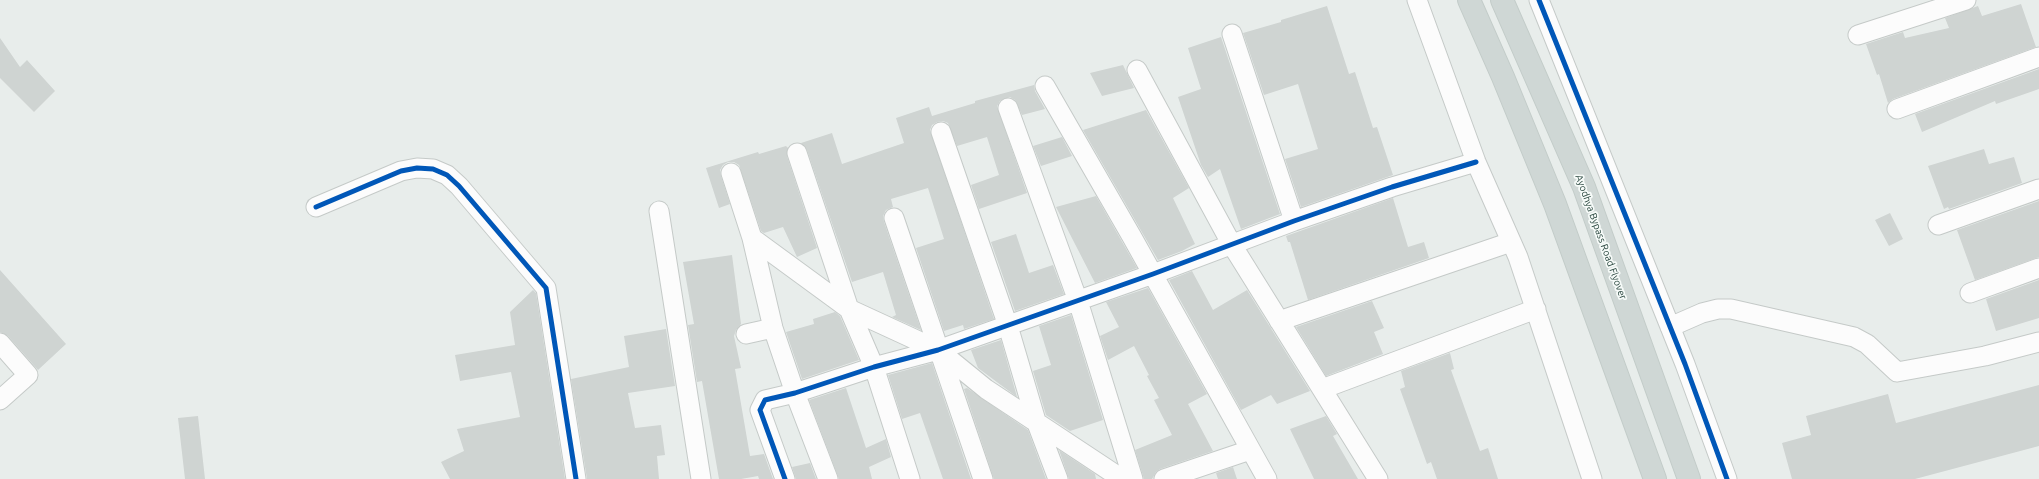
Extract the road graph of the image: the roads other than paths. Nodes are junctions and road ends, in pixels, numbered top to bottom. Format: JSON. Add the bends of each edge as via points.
{"nodes":[{"id":1,"x":1418,"y":0,"type":"edge"},
{"id":2,"x":1469,"y":0,"type":"edge"},
{"id":3,"x":1502,"y":0,"type":"edge"},
{"id":4,"x":1539,"y":0,"type":"edge"},
{"id":5,"x":1966,"y":0,"type":"edge"},
{"id":6,"x":1232,"y":34,"type":"dead end"},
{"id":7,"x":1858,"y":36,"type":"dead end"},
{"id":8,"x":2039,"y":57,"type":"edge"},
{"id":9,"x":1137,"y":70,"type":"dead end"},
{"id":10,"x":1045,"y":86,"type":"dead end"},
{"id":11,"x":1008,"y":108,"type":"dead end"},
{"id":12,"x":1897,"y":109,"type":"dead end"},
{"id":13,"x":941,"y":132,"type":"dead end"},
{"id":14,"x":797,"y":153,"type":"dead end"},
{"id":15,"x":1476,"y":162,"type":"junction"},
{"id":16,"x":731,"y":172,"type":"dead end"},
{"id":17,"x":2039,"y":189,"type":"edge"},
{"id":18,"x":316,"y":207,"type":"dead end"},
{"id":19,"x":659,"y":211,"type":"dead end"},
{"id":20,"x":894,"y":218,"type":"dead end"},
{"id":21,"x":1294,"y":221,"type":"junction"},
{"id":22,"x":1938,"y":225,"type":"dead end"},
{"id":23,"x":752,"y":238,"type":"junction"},
{"id":24,"x":1511,"y":242,"type":"junction"},
{"id":25,"x":1232,"y":245,"type":"junction"},
{"id":26,"x":2039,"y":268,"type":"edge"},
{"id":27,"x":1153,"y":274,"type":"junction"},
{"id":28,"x":1970,"y":293,"type":"dead end"},
{"id":29,"x":1078,"y":300,"type":"junction"},
{"id":30,"x":849,"y":309,"type":"junction"},
{"id":31,"x":1536,"y":309,"type":"junction"},
{"id":32,"x":1279,"y":321,"type":"junction"},
{"id":33,"x":1008,"y":326,"type":"junction"},
{"id":34,"x":1670,"y":327,"type":"junction"},
{"id":35,"x":773,"y":328,"type":"junction"},
{"id":36,"x":746,"y":334,"type":"dead end"},
{"id":37,"x":2039,"y":342,"type":"edge"},
{"id":38,"x":0,"y":343,"type":"edge"},
{"id":39,"x":938,"y":350,"type":"junction"},
{"id":40,"x":874,"y":367,"type":"junction"},
{"id":41,"x":1322,"y":389,"type":"junction"},
{"id":42,"x":795,"y":393,"type":"junction"},
{"id":43,"x":0,"y":400,"type":"edge"},
{"id":44,"x":1036,"y":421,"type":"junction"},
{"id":45,"x":1250,"y":450,"type":"junction"},
{"id":46,"x":576,"y":479,"type":"edge"},
{"id":47,"x":701,"y":479,"type":"edge"},
{"id":48,"x":785,"y":479,"type":"edge"},
{"id":49,"x":828,"y":479,"type":"edge"},
{"id":50,"x":910,"y":479,"type":"edge"},
{"id":51,"x":983,"y":479,"type":"edge"},
{"id":52,"x":1058,"y":479,"type":"edge"},
{"id":53,"x":1122,"y":479,"type":"edge"},
{"id":54,"x":1133,"y":479,"type":"edge"},
{"id":55,"x":1164,"y":479,"type":"edge"},
{"id":56,"x":1267,"y":479,"type":"edge"},
{"id":57,"x":1378,"y":479,"type":"edge"},
{"id":58,"x":1592,"y":479,"type":"edge"},
{"id":59,"x":1655,"y":479,"type":"edge"},
{"id":60,"x":1689,"y":479,"type":"edge"},
{"id":61,"x":1727,"y":479,"type":"edge"}],
"edges":[{"from":1,"to":15,"type":"street"},
{"from":2,"to":59,"type":"main road","via":[[1556,204]]},
{"from":3,"to":60,"type":"main road","name":"Ayodhya Bypass Road Flyover","via":[[1584,187]]},
{"from":4,"to":34,"type":"street"},
{"from":5,"to":7,"type":"street"},
{"from":6,"to":21,"type":"street"},
{"from":8,"to":12,"type":"street"},
{"from":9,"to":25,"type":"street"},
{"from":10,"to":27,"type":"street"},
{"from":11,"to":29,"type":"street"},
{"from":13,"to":33,"type":"street"},
{"from":14,"to":30,"type":"street"},
{"from":15,"to":21,"type":"street","via":[[1392,187]]},
{"from":15,"to":24,"type":"street"},
{"from":16,"to":23,"type":"street"},
{"from":17,"to":22,"type":"street"},
{"from":18,"to":46,"type":"street","via":[[401,171],[417,168],[433,168],[447,175],[459,186],[546,288]]},
{"from":19,"to":47,"type":"street"},
{"from":20,"to":39,"type":"street"},
{"from":21,"to":25,"type":"street"},
{"from":23,"to":30,"type":"street"},
{"from":23,"to":35,"type":"street"},
{"from":24,"to":31,"type":"street"},
{"from":24,"to":32,"type":"street"},
{"from":25,"to":27,"type":"street"},
{"from":25,"to":32,"type":"street"},
{"from":26,"to":28,"type":"street"},
{"from":27,"to":29,"type":"street"},
{"from":27,"to":45,"type":"street"},
{"from":29,"to":33,"type":"street"},
{"from":29,"to":54,"type":"street"},
{"from":30,"to":39,"type":"street"},
{"from":30,"to":40,"type":"street"},
{"from":31,"to":41,"type":"street"},
{"from":31,"to":58,"type":"street"},
{"from":32,"to":41,"type":"street"},
{"from":33,"to":39,"type":"street"},
{"from":33,"to":44,"type":"street"},
{"from":34,"to":37,"type":"street","via":[[1702,313],[1731,309],[1854,337],[1867,344],[1897,372],[1985,356]]},
{"from":34,"to":61,"type":"street"},
{"from":35,"to":36,"type":"street"},
{"from":35,"to":42,"type":"street"},
{"from":38,"to":43,"type":"street","via":[[28,375]]},
{"from":39,"to":40,"type":"street"},
{"from":39,"to":44,"type":"street","via":[[986,389]]},
{"from":39,"to":51,"type":"street"},
{"from":40,"to":42,"type":"street"},
{"from":40,"to":50,"type":"street"},
{"from":41,"to":57,"type":"street"},
{"from":42,"to":48,"type":"street","via":[[765,400],[760,410]]},
{"from":42,"to":49,"type":"street"},
{"from":44,"to":52,"type":"street"},
{"from":44,"to":53,"type":"street"},
{"from":45,"to":55,"type":"street"},
{"from":45,"to":56,"type":"street"}]}
